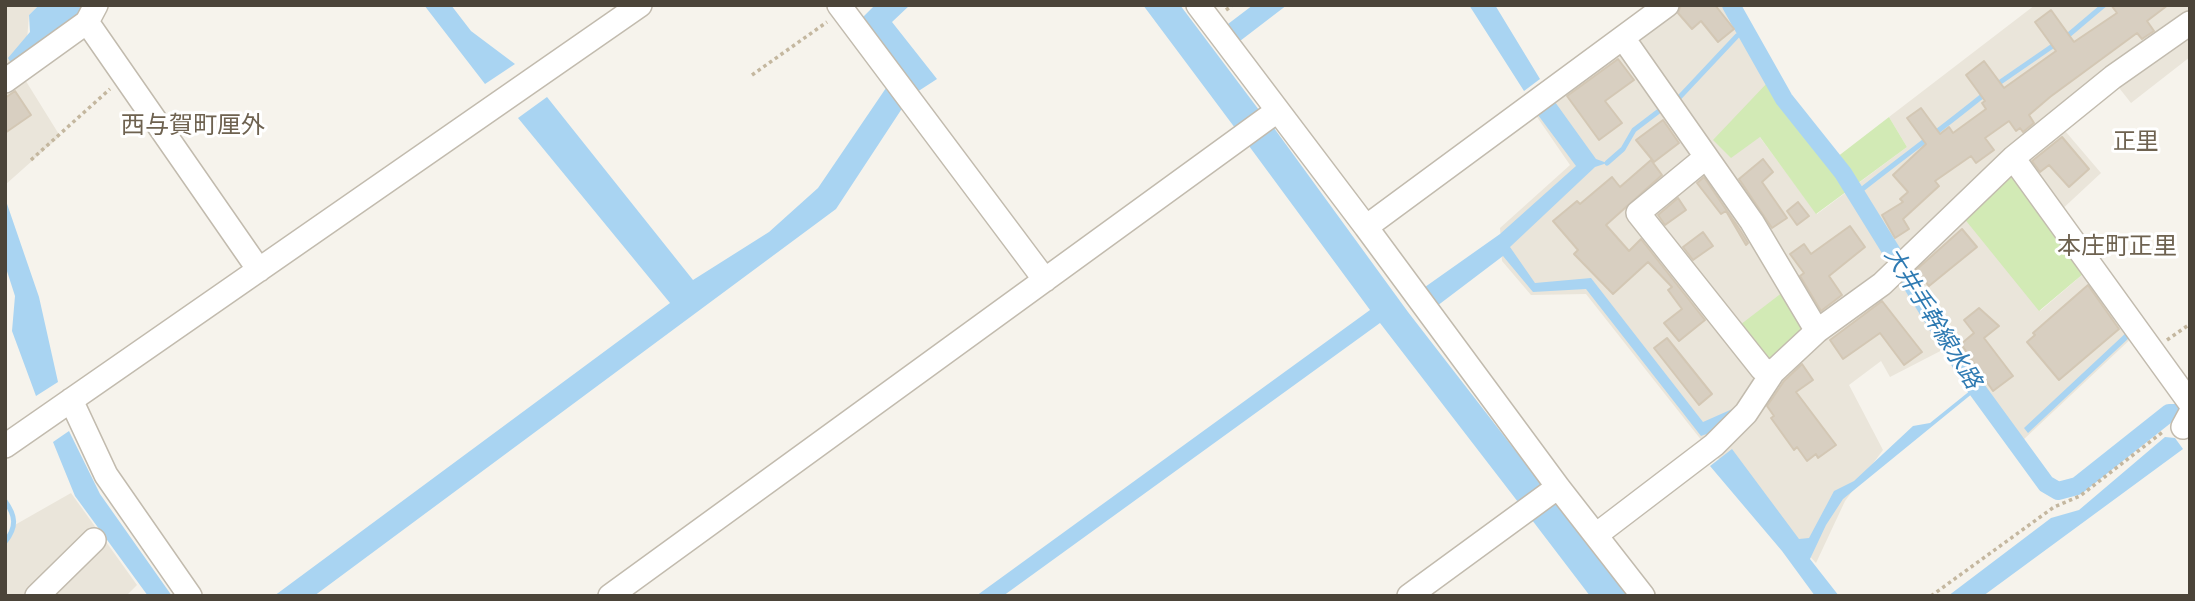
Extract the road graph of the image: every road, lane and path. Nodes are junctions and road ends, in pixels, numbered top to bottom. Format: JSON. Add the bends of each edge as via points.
{"nodes":[{"id":1,"x":640,"y":5,"type":"edge"},
{"id":2,"x":1198,"y":5,"type":"edge"},
{"id":3,"x":1667,"y":5,"type":"edge"},
{"id":4,"x":841,"y":8,"type":"edge"},
{"id":5,"x":91,"y":14,"type":"edge"},
{"id":6,"x":2190,"y":23,"type":"edge"},
{"id":7,"x":1623,"y":38,"type":"junction"},
{"id":8,"x":752,"y":75,"type":"dead end"},
{"id":9,"x":125,"y":76,"type":"junction"},
{"id":10,"x":5,"y":81,"type":"edge"},
{"id":11,"x":1278,"y":111,"type":"junction"},
{"id":12,"x":1705,"y":158,"type":"junction"},
{"id":13,"x":2013,"y":158,"type":"junction"},
{"id":14,"x":31,"y":160,"type":"dead end"},
{"id":15,"x":1366,"y":227,"type":"junction"},
{"id":16,"x":259,"y":270,"type":"junction"},
{"id":17,"x":1045,"y":280,"type":"junction"},
{"id":18,"x":2190,"y":324,"type":"edge"},
{"id":19,"x":1817,"y":331,"type":"junction"},
{"id":20,"x":2154,"y":350,"type":"junction"},
{"id":21,"x":1773,"y":372,"type":"junction"},
{"id":22,"x":71,"y":400,"type":"junction"},
{"id":23,"x":2190,"y":403,"type":"edge"},
{"id":24,"x":2186,"y":420,"type":"edge"},
{"id":25,"x":5,"y":446,"type":"edge"},
{"id":26,"x":1558,"y":487,"type":"junction"},
{"id":27,"x":1596,"y":535,"type":"junction"},
{"id":28,"x":94,"y":540,"type":"dead end"},
{"id":29,"x":37,"y":596,"type":"edge"},
{"id":30,"x":190,"y":596,"type":"edge"},
{"id":31,"x":610,"y":596,"type":"edge"},
{"id":32,"x":1409,"y":596,"type":"edge"},
{"id":33,"x":1643,"y":596,"type":"edge"},
{"id":34,"x":1931,"y":596,"type":"edge"}],
"edges":[{"from":1,"to":16,"type":"street"},
{"from":2,"to":11,"type":"street"},
{"from":3,"to":7,"type":"street"},
{"from":4,"to":8,"type":"path"},
{"from":4,"to":17,"type":"street"},
{"from":5,"to":9,"type":"street"},
{"from":5,"to":10,"type":"street"},
{"from":6,"to":13,"type":"street"},
{"from":7,"to":12,"type":"street"},
{"from":7,"to":15,"type":"street"},
{"from":9,"to":14,"type":"path"},
{"from":9,"to":16,"type":"street"},
{"from":11,"to":15,"type":"street"},
{"from":11,"to":17,"type":"street"},
{"from":12,"to":19,"type":"street","via":[[1752,222]]},
{"from":12,"to":21,"type":"street","via":[[1638,213],[1762,369]]},
{"from":13,"to":19,"type":"street","via":[[1902,265]]},
{"from":13,"to":20,"type":"street"},
{"from":15,"to":26,"type":"street"},
{"from":16,"to":22,"type":"street"},
{"from":17,"to":31,"type":"street"},
{"from":18,"to":20,"type":"path"},
{"from":19,"to":21,"type":"street"},
{"from":20,"to":23,"type":"street"},
{"from":21,"to":27,"type":"street","via":[[1746,414],[1714,445]]},
{"from":22,"to":25,"type":"street"},
{"from":22,"to":30,"type":"street","via":[[106,475]]},
{"from":24,"to":34,"type":"path","via":[[2166,429],[2080,496],[2054,507]]},
{"from":26,"to":27,"type":"street"},
{"from":26,"to":32,"type":"street"},
{"from":27,"to":33,"type":"street"},
{"from":28,"to":29,"type":"street"}]}
